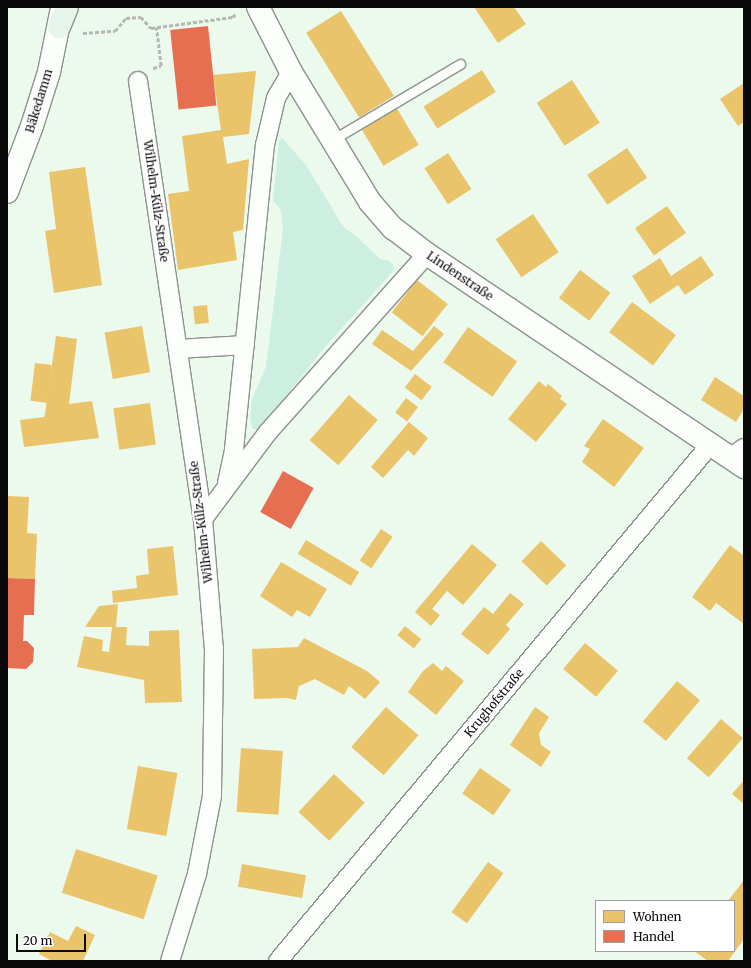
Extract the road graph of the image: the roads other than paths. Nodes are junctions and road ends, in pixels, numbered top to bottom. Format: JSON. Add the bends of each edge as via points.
{"nodes":[{"id":1,"x":67,"y":7,"type":"edge"},
{"id":2,"x":250,"y":8,"type":"edge"},
{"id":3,"x":61,"y":17,"type":"edge"},
{"id":4,"x":460,"y":64,"type":"dead end"},
{"id":5,"x":291,"y":72,"type":"junction"},
{"id":6,"x":138,"y":81,"type":"road end"},
{"id":7,"x":332,"y":140,"type":"junction"},
{"id":8,"x":7,"y":192,"type":"edge"},
{"id":9,"x":427,"y":254,"type":"junction"},
{"id":10,"x":244,"y":345,"type":"junction"},
{"id":11,"x":178,"y":349,"type":"junction"},
{"id":12,"x":710,"y":445,"type":"junction"},
{"id":13,"x":739,"y":458,"type":"edge"},
{"id":14,"x":227,"y":483,"type":"junction"},
{"id":15,"x":203,"y":519,"type":"junction"},
{"id":16,"x":170,"y":961,"type":"edge"},
{"id":17,"x":278,"y":961,"type":"edge"}],
"edges":[{"from":1,"to":3,"type":"main road"},
{"from":2,"to":5,"type":"street","name":"Lindenstraße"},
{"from":3,"to":8,"type":"street","name":"Bäkedamm","via":[[32,126]]},
{"from":4,"to":7,"type":"lane"},
{"from":5,"to":7,"type":"street","name":"Lindenstraße"},
{"from":5,"to":10,"type":"street","via":[[276,98],[265,145]]},
{"from":6,"to":11,"type":"street","name":"Wilhelm-Külz-Straße"},
{"from":7,"to":9,"type":"street","name":"Lindenstraße","via":[[370,202],[394,228]]},
{"from":9,"to":12,"type":"street","name":"Lindenstraße"},
{"from":9,"to":14,"type":"street","via":[[268,432]]},
{"from":10,"to":11,"type":"street"},
{"from":10,"to":14,"type":"street","via":[[234,449]]},
{"from":11,"to":15,"type":"street","name":"Wilhelm-Külz-Straße"},
{"from":12,"to":13,"type":"street","name":"Lindenstraße"},
{"from":12,"to":17,"type":"street","name":"Krughofstraße"},
{"from":14,"to":15,"type":"street"},
{"from":15,"to":16,"type":"street","name":"Wilhelm-Külz-Straße","via":[[214,649],[212,796],[197,874]]}]}
